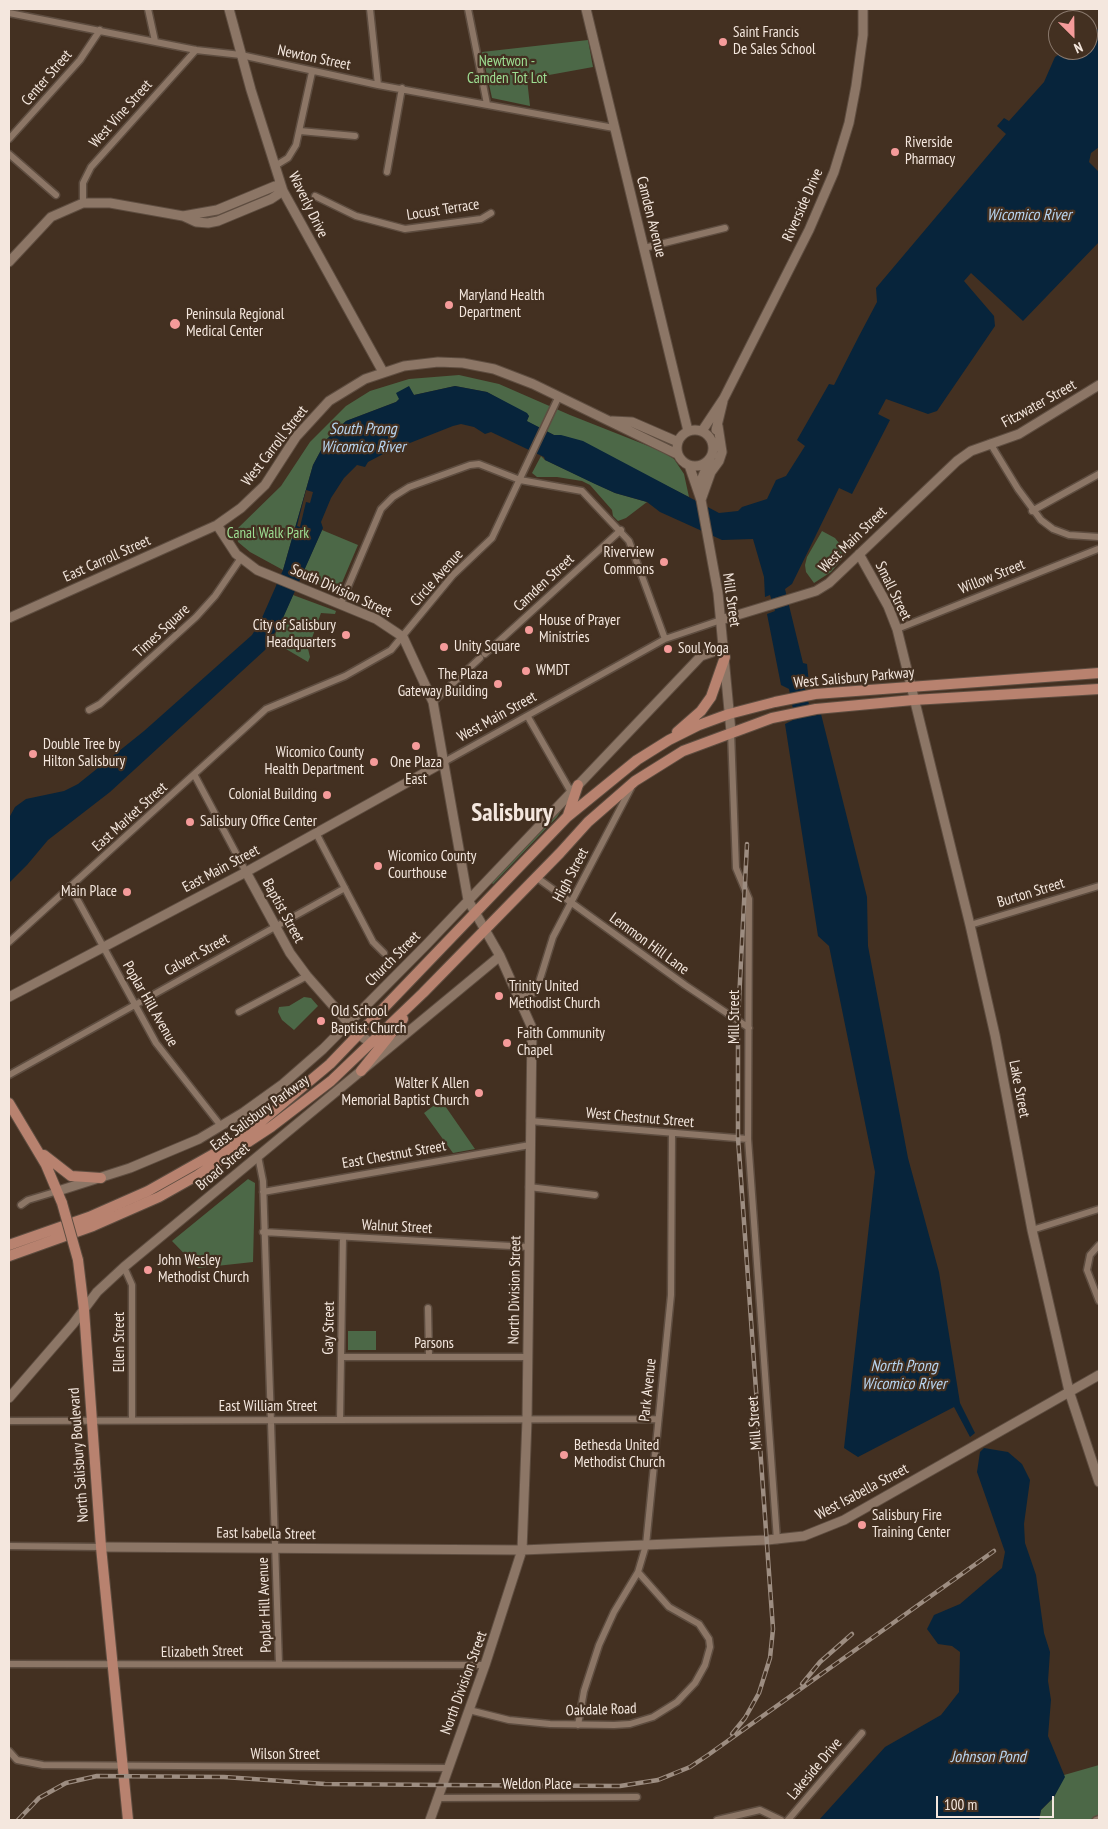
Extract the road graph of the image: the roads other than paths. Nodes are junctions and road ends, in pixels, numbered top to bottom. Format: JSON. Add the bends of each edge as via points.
{"nodes":[{"id":1,"x":148,"y":9,"type":"edge"},
{"id":2,"x":229,"y":9,"type":"edge"},
{"id":3,"x":370,"y":9,"type":"edge"},
{"id":4,"x":468,"y":9,"type":"edge"},
{"id":5,"x":586,"y":9,"type":"edge"},
{"id":6,"x":863,"y":9,"type":"edge"},
{"id":7,"x":9,"y":13,"type":"edge"},
{"id":8,"x":100,"y":30,"type":"junction"},
{"id":9,"x":155,"y":41,"type":"junction"},
{"id":10,"x":196,"y":50,"type":"junction"},
{"id":11,"x":241,"y":55,"type":"junction"},
{"id":12,"x":312,"y":72,"type":"junction"},
{"id":13,"x":378,"y":85,"type":"junction"},
{"id":14,"x":402,"y":88,"type":"junction"},
{"id":15,"x":487,"y":104,"type":"junction"},
{"id":16,"x":614,"y":128,"type":"junction"},
{"id":17,"x":300,"y":131,"type":"junction"},
{"id":18,"x":355,"y":136,"type":"dead end"},
{"id":19,"x":9,"y":139,"type":"edge"},
{"id":20,"x":9,"y":154,"type":"edge"},
{"id":21,"x":275,"y":166,"type":"junction"},
{"id":22,"x":386,"y":172,"type":"dead end"},
{"id":23,"x":283,"y":191,"type":"junction"},
{"id":24,"x":56,"y":195,"type":"dead end"},
{"id":25,"x":315,"y":196,"type":"dead end"},
{"id":26,"x":84,"y":203,"type":"junction"},
{"id":27,"x":491,"y":213,"type":"dead end"},
{"id":28,"x":725,"y":228,"type":"dead end"},
{"id":29,"x":644,"y":248,"type":"junction"},
{"id":30,"x":9,"y":262,"type":"edge"},
{"id":31,"x":383,"y":372,"type":"junction"},
{"id":32,"x":1099,"y":385,"type":"edge"},
{"id":33,"x":558,"y":398,"type":"junction"},
{"id":34,"x":724,"y":398,"type":"junction"},
{"id":35,"x":608,"y":420,"type":"junction"},
{"id":36,"x":718,"y":426,"type":"junction"},
{"id":37,"x":688,"y":431,"type":"junction"},
{"id":38,"x":702,"y":431,"type":"junction"},
{"id":39,"x":678,"y":442,"type":"junction"},
{"id":40,"x":712,"y":442,"type":"junction"},
{"id":41,"x":990,"y":443,"type":"junction"},
{"id":42,"x":677,"y":454,"type":"junction"},
{"id":43,"x":710,"y":458,"type":"junction"},
{"id":44,"x":689,"y":465,"type":"junction"},
{"id":45,"x":1099,"y":474,"type":"edge"},
{"id":46,"x":520,"y":480,"type":"junction"},
{"id":47,"x":702,"y":502,"type":"junction"},
{"id":48,"x":1032,"y":510,"type":"junction"},
{"id":49,"x":217,"y":525,"type":"junction"},
{"id":50,"x":620,"y":530,"type":"junction"},
{"id":51,"x":1098,"y":537,"type":"edge"},
{"id":52,"x":1099,"y":552,"type":"edge"},
{"id":53,"x":859,"y":554,"type":"junction"},
{"id":54,"x":241,"y":558,"type":"junction"},
{"id":55,"x":341,"y":603,"type":"junction"},
{"id":56,"x":9,"y":618,"type":"edge"},
{"id":57,"x":721,"y":620,"type":"junction"},
{"id":58,"x":896,"y":629,"type":"junction"},
{"id":59,"x":403,"y":637,"type":"junction"},
{"id":60,"x":665,"y":639,"type":"junction"},
{"id":61,"x":724,"y":653,"type":"junction"},
{"id":62,"x":1099,"y":673,"type":"edge"},
{"id":63,"x":909,"y":688,"type":"junction"},
{"id":64,"x":1099,"y":690,"type":"edge"},
{"id":65,"x":913,"y":700,"type":"junction"},
{"id":66,"x":432,"y":702,"type":"junction"},
{"id":67,"x":266,"y":709,"type":"joint"},
{"id":68,"x":88,"y":710,"type":"dead end"},
{"id":69,"x":729,"y":714,"type":"junction"},
{"id":70,"x":528,"y":716,"type":"junction"},
{"id":71,"x":731,"y":732,"type":"junction"},
{"id":72,"x":669,"y":740,"type":"junction"},
{"id":73,"x":444,"y":762,"type":"junction"},
{"id":74,"x":195,"y":776,"type":"junction"},
{"id":75,"x":635,"y":781,"type":"junction"},
{"id":76,"x":574,"y":788,"type":"junction"},
{"id":77,"x":567,"y":817,"type":"junction"},
{"id":78,"x":316,"y":833,"type":"junction"},
{"id":79,"x":246,"y":872,"type":"junction"},
{"id":80,"x":536,"y":877,"type":"junction"},
{"id":81,"x":70,"y":886,"type":"junction"},
{"id":82,"x":1099,"y":886,"type":"edge"},
{"id":83,"x":345,"y":888,"type":"junction"},
{"id":84,"x":468,"y":900,"type":"junction"},
{"id":85,"x":572,"y":902,"type":"junction"},
{"id":86,"x":476,"y":913,"type":"junction"},
{"id":87,"x":970,"y":925,"type":"junction"},
{"id":88,"x":276,"y":926,"type":"junction"},
{"id":89,"x":485,"y":929,"type":"junction"},
{"id":90,"x":9,"y":942,"type":"edge"},
{"id":91,"x":104,"y":948,"type":"junction"},
{"id":92,"x":384,"y":953,"type":"dead end"},
{"id":93,"x":500,"y":956,"type":"junction"},
{"id":94,"x":307,"y":976,"type":"junction"},
{"id":95,"x":424,"y":993,"type":"junction"},
{"id":96,"x":9,"y":998,"type":"edge"},
{"id":97,"x":520,"y":998,"type":"junction"},
{"id":98,"x":134,"y":1004,"type":"junction"},
{"id":99,"x":239,"y":1012,"type":"dead end"},
{"id":100,"x":349,"y":1023,"type":"junction"},
{"id":101,"x":749,"y":1028,"type":"junction"},
{"id":102,"x":358,"y":1034,"type":"junction"},
{"id":103,"x":371,"y":1043,"type":"junction"},
{"id":104,"x":361,"y":1071,"type":"junction"},
{"id":105,"x":9,"y":1075,"type":"edge"},
{"id":106,"x":9,"y":1103,"type":"edge"},
{"id":107,"x":530,"y":1121,"type":"junction"},
{"id":108,"x":221,"y":1126,"type":"junction"},
{"id":109,"x":672,"y":1133,"type":"junction"},
{"id":110,"x":748,"y":1139,"type":"junction"},
{"id":111,"x":530,"y":1145,"type":"junction"},
{"id":112,"x":38,"y":1150,"type":"junction"},
{"id":113,"x":258,"y":1156,"type":"junction"},
{"id":114,"x":101,"y":1178,"type":"junction"},
{"id":115,"x":530,"y":1186,"type":"junction"},
{"id":116,"x":58,"y":1191,"type":"junction"},
{"id":117,"x":263,"y":1192,"type":"junction"},
{"id":118,"x":595,"y":1196,"type":"dead end"},
{"id":119,"x":21,"y":1205,"type":"dead end"},
{"id":120,"x":1099,"y":1209,"type":"edge"},
{"id":121,"x":1032,"y":1230,"type":"junction"},
{"id":122,"x":264,"y":1232,"type":"junction"},
{"id":123,"x":343,"y":1237,"type":"junction"},
{"id":124,"x":9,"y":1245,"type":"edge"},
{"id":125,"x":1099,"y":1245,"type":"edge"},
{"id":126,"x":529,"y":1247,"type":"junction"},
{"id":127,"x":9,"y":1256,"type":"edge"},
{"id":128,"x":124,"y":1267,"type":"junction"},
{"id":129,"x":1099,"y":1301,"type":"edge"},
{"id":130,"x":428,"y":1308,"type":"dead end"},
{"id":131,"x":84,"y":1310,"type":"junction"},
{"id":132,"x":341,"y":1356,"type":"junction"},
{"id":133,"x":428,"y":1356,"type":"junction"},
{"id":134,"x":528,"y":1357,"type":"junction"},
{"id":135,"x":1099,"y":1375,"type":"edge"},
{"id":136,"x":1069,"y":1391,"type":"junction"},
{"id":137,"x":9,"y":1398,"type":"edge"},
{"id":138,"x":132,"y":1419,"type":"junction"},
{"id":139,"x":271,"y":1419,"type":"junction"},
{"id":140,"x":658,"y":1419,"type":"junction"},
{"id":141,"x":92,"y":1420,"type":"junction"},
{"id":142,"x":340,"y":1420,"type":"junction"},
{"id":143,"x":527,"y":1420,"type":"junction"},
{"id":144,"x":9,"y":1421,"type":"edge"},
{"id":145,"x":1099,"y":1482,"type":"edge"},
{"id":146,"x":777,"y":1540,"type":"junction"},
{"id":147,"x":646,"y":1545,"type":"junction"},
{"id":148,"x":9,"y":1546,"type":"edge"},
{"id":149,"x":101,"y":1547,"type":"junction"},
{"id":150,"x":276,"y":1549,"type":"junction"},
{"id":151,"x":522,"y":1550,"type":"junction"},
{"id":152,"x":638,"y":1572,"type":"junction"},
{"id":153,"x":9,"y":1664,"type":"edge"},
{"id":154,"x":279,"y":1664,"type":"junction"},
{"id":155,"x":486,"y":1665,"type":"junction"},
{"id":156,"x":113,"y":1666,"type":"junction"},
{"id":157,"x":469,"y":1710,"type":"junction"},
{"id":158,"x":578,"y":1725,"type":"junction"},
{"id":159,"x":862,"y":1733,"type":"dead end"},
{"id":160,"x":9,"y":1751,"type":"edge"},
{"id":161,"x":123,"y":1766,"type":"junction"},
{"id":162,"x":447,"y":1768,"type":"junction"},
{"id":163,"x":637,"y":1797,"type":"dead end"},
{"id":164,"x":437,"y":1798,"type":"junction"},
{"id":165,"x":128,"y":1820,"type":"edge"},
{"id":166,"x":430,"y":1820,"type":"edge"},
{"id":167,"x":718,"y":1820,"type":"edge"},
{"id":168,"x":780,"y":1820,"type":"edge"},
{"id":169,"x":788,"y":1820,"type":"edge"}],
"edges":[{"from":1,"to":9,"type":"street"},
{"from":2,"to":11,"type":"street","name":"Waverly Drive"},
{"from":3,"to":13,"type":"street"},
{"from":4,"to":15,"type":"street"},
{"from":5,"to":16,"type":"street","name":"Camden Avenue"},
{"from":6,"to":34,"type":"street","name":"Riverside Drive","via":[[856,86],[834,172],[809,230]]},
{"from":7,"to":8,"type":"street","name":"Newton Street"},
{"from":8,"to":9,"type":"street","name":"Newton Street"},
{"from":8,"to":19,"type":"street","name":"Center Street","via":[[80,60]]},
{"from":9,"to":10,"type":"street","name":"Newton Street"},
{"from":10,"to":11,"type":"street","name":"Newton Street"},
{"from":10,"to":26,"type":"street","name":"West Vine Street","via":[[92,167],[82,183]]},
{"from":11,"to":12,"type":"street","name":"Newton Street"},
{"from":11,"to":21,"type":"street","name":"Waverly Drive"},
{"from":12,"to":13,"type":"street","name":"Newton Street"},
{"from":12,"to":17,"type":"street"},
{"from":13,"to":14,"type":"street","name":"Newton Street"},
{"from":14,"to":15,"type":"street","name":"Newton Street"},
{"from":14,"to":22,"type":"street"},
{"from":15,"to":16,"type":"street","name":"Newton Street"},
{"from":16,"to":29,"type":"street","name":"Camden Avenue"},
{"from":17,"to":18,"type":"street"},
{"from":17,"to":21,"type":"street","via":[[292,154]]},
{"from":20,"to":24,"type":"street"},
{"from":21,"to":23,"type":"street","name":"Waverly Drive"},
{"from":23,"to":26,"type":"street","via":[[275,186],[217,210],[183,216],[110,203]]},
{"from":23,"to":31,"type":"street","name":"Waverly Drive"},
{"from":25,"to":27,"type":"street","name":"Locust Terrace","via":[[356,216],[405,229],[481,219]]},
{"from":26,"to":30,"type":"street","via":[[51,216]]},
{"from":28,"to":29,"type":"street"},
{"from":29,"to":37,"type":"street","name":"Camden Avenue"},
{"from":31,"to":33,"type":"street","name":"West Carroll Street","via":[[422,363],[471,364],[518,378]]},
{"from":31,"to":49,"type":"street","name":"West Carroll Street","via":[[364,379],[330,401],[296,438],[264,485],[241,508]]},
{"from":32,"to":41,"type":"street","name":"Fitzwater Street","via":[[1019,434]]},
{"from":33,"to":35,"type":"street","name":"West Carroll Street"},
{"from":33,"to":46,"type":"street","name":"Circle Avenue"},
{"from":34,"to":36,"type":"street","name":"Riverside Drive"},
{"from":34,"to":38,"type":"street","name":"Riverside Drive"},
{"from":35,"to":39,"type":"street","name":"West Carroll Street","via":[[632,422]]},
{"from":35,"to":42,"type":"street","name":"West Carroll Street"},
{"from":36,"to":40,"type":"street","name":"Riverside Drive"},
{"from":36,"to":47,"type":"street","via":[[722,452],[711,472]]},
{"from":37,"to":38,"type":"street"},
{"from":37,"to":39,"type":"street"},
{"from":38,"to":40,"type":"street"},
{"from":39,"to":42,"type":"street"},
{"from":40,"to":43,"type":"street"},
{"from":41,"to":48,"type":"street"},
{"from":41,"to":53,"type":"street","name":"West Main Street","via":[[972,451],[943,472]]},
{"from":42,"to":44,"type":"street"},
{"from":43,"to":44,"type":"street","via":[[701,465]]},
{"from":43,"to":47,"type":"street","name":"Mill Street","via":[[702,478]]},
{"from":44,"to":47,"type":"street","name":"Mill Street"},
{"from":45,"to":48,"type":"street"},
{"from":46,"to":50,"type":"street","via":[[582,491]]},
{"from":46,"to":55,"type":"street","via":[[490,467],[470,465],[409,486],[381,509]]},
{"from":46,"to":59,"type":"street","name":"Circle Avenue","via":[[492,538],[453,575]]},
{"from":47,"to":57,"type":"street","name":"Mill Street"},
{"from":48,"to":51,"type":"street","via":[[1053,529],[1069,536]]},
{"from":49,"to":54,"type":"street","name":"South Division Street"},
{"from":49,"to":56,"type":"street","name":"East Carroll Street"},
{"from":50,"to":60,"type":"street","via":[[629,541]]},
{"from":50,"to":66,"type":"street","name":"Camden Street"},
{"from":51,"to":52,"type":"street"},
{"from":52,"to":58,"type":"street","name":"Willow Street"},
{"from":53,"to":57,"type":"street","name":"West Main Street","via":[[816,591]]},
{"from":53,"to":58,"type":"street","name":"Small Street","via":[[888,606]]},
{"from":54,"to":55,"type":"street","name":"South Division Street","via":[[257,570]]},
{"from":54,"to":68,"type":"street","name":"Times Square","via":[[196,617],[100,704]]},
{"from":55,"to":59,"type":"street","name":"South Division Street","via":[[376,619]]},
{"from":57,"to":60,"type":"street","name":"West Main Street"},
{"from":57,"to":61,"type":"street","name":"Mill Street"},
{"from":58,"to":63,"type":"street","name":"Small Street"},
{"from":59,"to":66,"type":"street"},
{"from":59,"to":67,"type":"street","name":"Circle Avenue","via":[[391,650],[369,664]]},
{"from":60,"to":70,"type":"street","name":"West Main Street"},
{"from":61,"to":69,"type":"street","name":"Mill Street"},
{"from":61,"to":72,"type":"main road","via":[[710,697],[701,711]]},
{"from":61,"to":76,"type":"street","name":"Church Street","via":[[701,656]]},
{"from":62,"to":63,"type":"main road","name":"West Salisbury Parkway"},
{"from":63,"to":65,"type":"street","name":"Small Street"},
{"from":63,"to":69,"type":"main road","name":"West Salisbury Parkway","via":[[815,694]]},
{"from":64,"to":65,"type":"main road","name":"West Salisbury Parkway"},
{"from":65,"to":71,"type":"main road","name":"West Salisbury Parkway","via":[[816,709],[772,718]]},
{"from":65,"to":87,"type":"street","name":"Lake Street"},
{"from":66,"to":73,"type":"street"},
{"from":67,"to":74,"type":"street","name":"East Market Street"},
{"from":69,"to":71,"type":"street","name":"Mill Street"},
{"from":69,"to":72,"type":"main road","name":"West Salisbury Parkway"},
{"from":70,"to":73,"type":"street","name":"West Main Street"},
{"from":70,"to":76,"type":"street"},
{"from":71,"to":75,"type":"main road","name":"West Salisbury Parkway","via":[[683,751]]},
{"from":71,"to":101,"type":"street","name":"Mill Street","via":[[736,868],[749,899]]},
{"from":72,"to":77,"type":"main road","name":"West Salisbury Parkway","via":[[637,760]]},
{"from":73,"to":78,"type":"street","name":"East Main Street"},
{"from":73,"to":84,"type":"street","name":"North Division Street"},
{"from":74,"to":79,"type":"street","name":"Baptist Street"},
{"from":74,"to":81,"type":"street","name":"East Market Street"},
{"from":75,"to":80,"type":"main road","name":"West Salisbury Parkway","via":[[588,822]]},
{"from":75,"to":85,"type":"street","name":"High Street"},
{"from":76,"to":77,"type":"main road"},
{"from":76,"to":84,"type":"street","name":"Church Street"},
{"from":77,"to":86,"type":"main road","name":"West Salisbury Parkway"},
{"from":78,"to":79,"type":"street","name":"East Main Street"},
{"from":78,"to":83,"type":"street"},
{"from":79,"to":88,"type":"street","name":"Baptist Street"},
{"from":79,"to":91,"type":"street","name":"East Main Street"},
{"from":80,"to":85,"type":"street","name":"Lemmon Hill Lane"},
{"from":80,"to":89,"type":"main road","name":"West Salisbury Parkway"},
{"from":81,"to":90,"type":"street","name":"East Market Street"},
{"from":81,"to":91,"type":"street","name":"Poplar Hill Avenue"},
{"from":82,"to":87,"type":"street","name":"Burton Street"},
{"from":83,"to":88,"type":"street","name":"Calvert Street"},
{"from":83,"to":92,"type":"street","via":[[373,942]]},
{"from":84,"to":86,"type":"street","name":"North Division Street"},
{"from":84,"to":100,"type":"street","name":"Church Street"},
{"from":85,"to":97,"type":"street","name":"High Street","via":[[553,936],[536,992]]},
{"from":85,"to":101,"type":"street","name":"Lemmon Hill Lane"},
{"from":86,"to":89,"type":"street","name":"North Division Street"},
{"from":86,"to":102,"type":"main road","name":"East Salisbury Parkway"},
{"from":87,"to":121,"type":"street","name":"Lake Street"},
{"from":88,"to":94,"type":"street","name":"Baptist Street"},
{"from":88,"to":98,"type":"street","name":"Calvert Street"},
{"from":89,"to":93,"type":"street","name":"North Division Street"},
{"from":89,"to":95,"type":"main road","name":"East Salisbury Parkway"},
{"from":91,"to":96,"type":"street","name":"East Main Street"},
{"from":91,"to":98,"type":"street","name":"Poplar Hill Avenue"},
{"from":93,"to":97,"type":"street","name":"North Division Street"},
{"from":93,"to":104,"type":"street","name":"Broad Street"},
{"from":94,"to":99,"type":"street"},
{"from":94,"to":100,"type":"street","name":"Baptist Street"},
{"from":95,"to":103,"type":"main road","name":"East Salisbury Parkway"},
{"from":95,"to":104,"type":"main road"},
{"from":97,"to":107,"type":"street","name":"North Division Street","via":[[532,1028]]},
{"from":98,"to":105,"type":"street","name":"Calvert Street"},
{"from":98,"to":108,"type":"street","name":"Poplar Hill Avenue","via":[[163,1054]]},
{"from":100,"to":102,"type":"street","name":"Baptist Street"},
{"from":100,"to":108,"type":"street","name":"Church Street","via":[[283,1084]]},
{"from":101,"to":110,"type":"street","name":"Mill Street"},
{"from":102,"to":103,"type":"street","name":"Baptist Street"},
{"from":102,"to":124,"type":"main road","name":"East Salisbury Parkway","via":[[300,1091],[226,1146],[119,1204]]},
{"from":103,"to":127,"type":"main road","name":"East Salisbury Parkway","via":[[293,1111],[198,1175],[121,1214]]},
{"from":104,"to":113,"type":"street","name":"Broad Street"},
{"from":106,"to":112,"type":"main road","name":"North Salisbury Boulevard"},
{"from":107,"to":109,"type":"street","name":"West Chestnut Street"},
{"from":107,"to":111,"type":"street","name":"North Division Street"},
{"from":108,"to":114,"type":"street","name":"Church Street","via":[[183,1146]]},
{"from":109,"to":110,"type":"street","name":"West Chestnut Street"},
{"from":109,"to":140,"type":"street","name":"Park Avenue","via":[[670,1295]]},
{"from":110,"to":146,"type":"street","name":"Mill Street"},
{"from":111,"to":115,"type":"street","name":"North Division Street"},
{"from":111,"to":117,"type":"street","name":"East Chestnut Street"},
{"from":112,"to":114,"type":"main road","via":[[71,1176]]},
{"from":112,"to":116,"type":"main road","name":"North Salisbury Boulevard"},
{"from":113,"to":117,"type":"street","name":"Poplar Hill Avenue"},
{"from":113,"to":128,"type":"street","name":"Broad Street"},
{"from":114,"to":116,"type":"street","name":"Church Street"},
{"from":115,"to":118,"type":"street"},
{"from":115,"to":126,"type":"street","name":"North Division Street"},
{"from":116,"to":119,"type":"street","name":"Church Street"},
{"from":116,"to":131,"type":"main road","name":"North Salisbury Boulevard","bridge":true,"via":[[78,1260]]},
{"from":117,"to":122,"type":"street","name":"Poplar Hill Avenue"},
{"from":120,"to":121,"type":"street"},
{"from":121,"to":136,"type":"street","name":"Lake Street"},
{"from":122,"to":123,"type":"street","name":"Walnut Street"},
{"from":122,"to":139,"type":"street","name":"Poplar Hill Avenue"},
{"from":123,"to":126,"type":"street","name":"Walnut Street"},
{"from":123,"to":132,"type":"street","name":"Gay Street"},
{"from":125,"to":129,"type":"street","via":[[1087,1263],[1091,1284]]},
{"from":126,"to":134,"type":"street","name":"North Division Street"},
{"from":128,"to":131,"type":"street","name":"Broad Street","via":[[97,1292]]},
{"from":128,"to":138,"type":"street","name":"Ellen Street","via":[[132,1285]]},
{"from":130,"to":133,"type":"street"},
{"from":131,"to":137,"type":"street","name":"Broad Street"},
{"from":131,"to":141,"type":"main road","name":"North Salisbury Boulevard"},
{"from":132,"to":133,"type":"street","name":"Parsons"},
{"from":132,"to":142,"type":"street","name":"Gay Street"},
{"from":133,"to":134,"type":"street","name":"Parsons"},
{"from":134,"to":143,"type":"street","name":"North Division Street"},
{"from":135,"to":136,"type":"street","name":"West Isabella Street"},
{"from":136,"to":145,"type":"street","name":"Lake Street"},
{"from":136,"to":146,"type":"street","name":"West Isabella Street","via":[[830,1527],[804,1536]]},
{"from":138,"to":139,"type":"street","name":"East William Street"},
{"from":138,"to":141,"type":"street","name":"East William Street"},
{"from":139,"to":142,"type":"street","name":"East William Street"},
{"from":139,"to":150,"type":"street","name":"Poplar Hill Avenue"},
{"from":140,"to":143,"type":"street","name":"East William Street"},
{"from":140,"to":147,"type":"street","name":"Park Avenue"},
{"from":141,"to":144,"type":"street","name":"East William Street"},
{"from":141,"to":149,"type":"main road","name":"North Salisbury Boulevard"},
{"from":142,"to":143,"type":"street","name":"East William Street"},
{"from":143,"to":151,"type":"street","name":"North Division Street"},
{"from":146,"to":147,"type":"street","name":"West Isabella Street"},
{"from":147,"to":151,"type":"street","name":"West Isabella Street"},
{"from":147,"to":152,"type":"street","name":"Park Avenue"},
{"from":148,"to":149,"type":"street","name":"East Isabella Street"},
{"from":149,"to":150,"type":"street","name":"East Isabella Street"},
{"from":149,"to":156,"type":"main road","name":"North Salisbury Boulevard"},
{"from":150,"to":151,"type":"street","name":"East Isabella Street"},
{"from":150,"to":154,"type":"street","name":"Poplar Hill Avenue"},
{"from":151,"to":155,"type":"street","name":"North Division Street"},
{"from":152,"to":158,"type":"street","name":"Park Avenue","via":[[599,1645],[587,1677]]},
{"from":152,"to":158,"type":"street","name":"Oakdale Road","via":[[669,1607],[699,1624],[708,1639],[708,1656],[687,1693],[660,1714],[630,1724]]},
{"from":153,"to":156,"type":"street","name":"Elizabeth Street"},
{"from":154,"to":155,"type":"street","name":"Elizabeth Street"},
{"from":154,"to":156,"type":"street","name":"Elizabeth Street"},
{"from":155,"to":157,"type":"street","name":"North Division Street"},
{"from":156,"to":161,"type":"main road","name":"North Salisbury Boulevard"},
{"from":157,"to":158,"type":"street","name":"Oakdale Road","via":[[509,1720]]},
{"from":157,"to":162,"type":"street","name":"North Division Street"},
{"from":159,"to":169,"type":"street","name":"Lakeside Drive"},
{"from":160,"to":161,"type":"street","name":"Wilson Street","via":[[17,1760],[42,1765]]},
{"from":161,"to":162,"type":"street","name":"Wilson Street"},
{"from":161,"to":165,"type":"main road","name":"North Salisbury Boulevard"},
{"from":162,"to":164,"type":"street","name":"North Division Street"},
{"from":163,"to":164,"type":"street","name":"Weldon Place"},
{"from":164,"to":166,"type":"street","name":"North Division Street"},
{"from":167,"to":168,"type":"street","via":[[760,1810]]}]}
